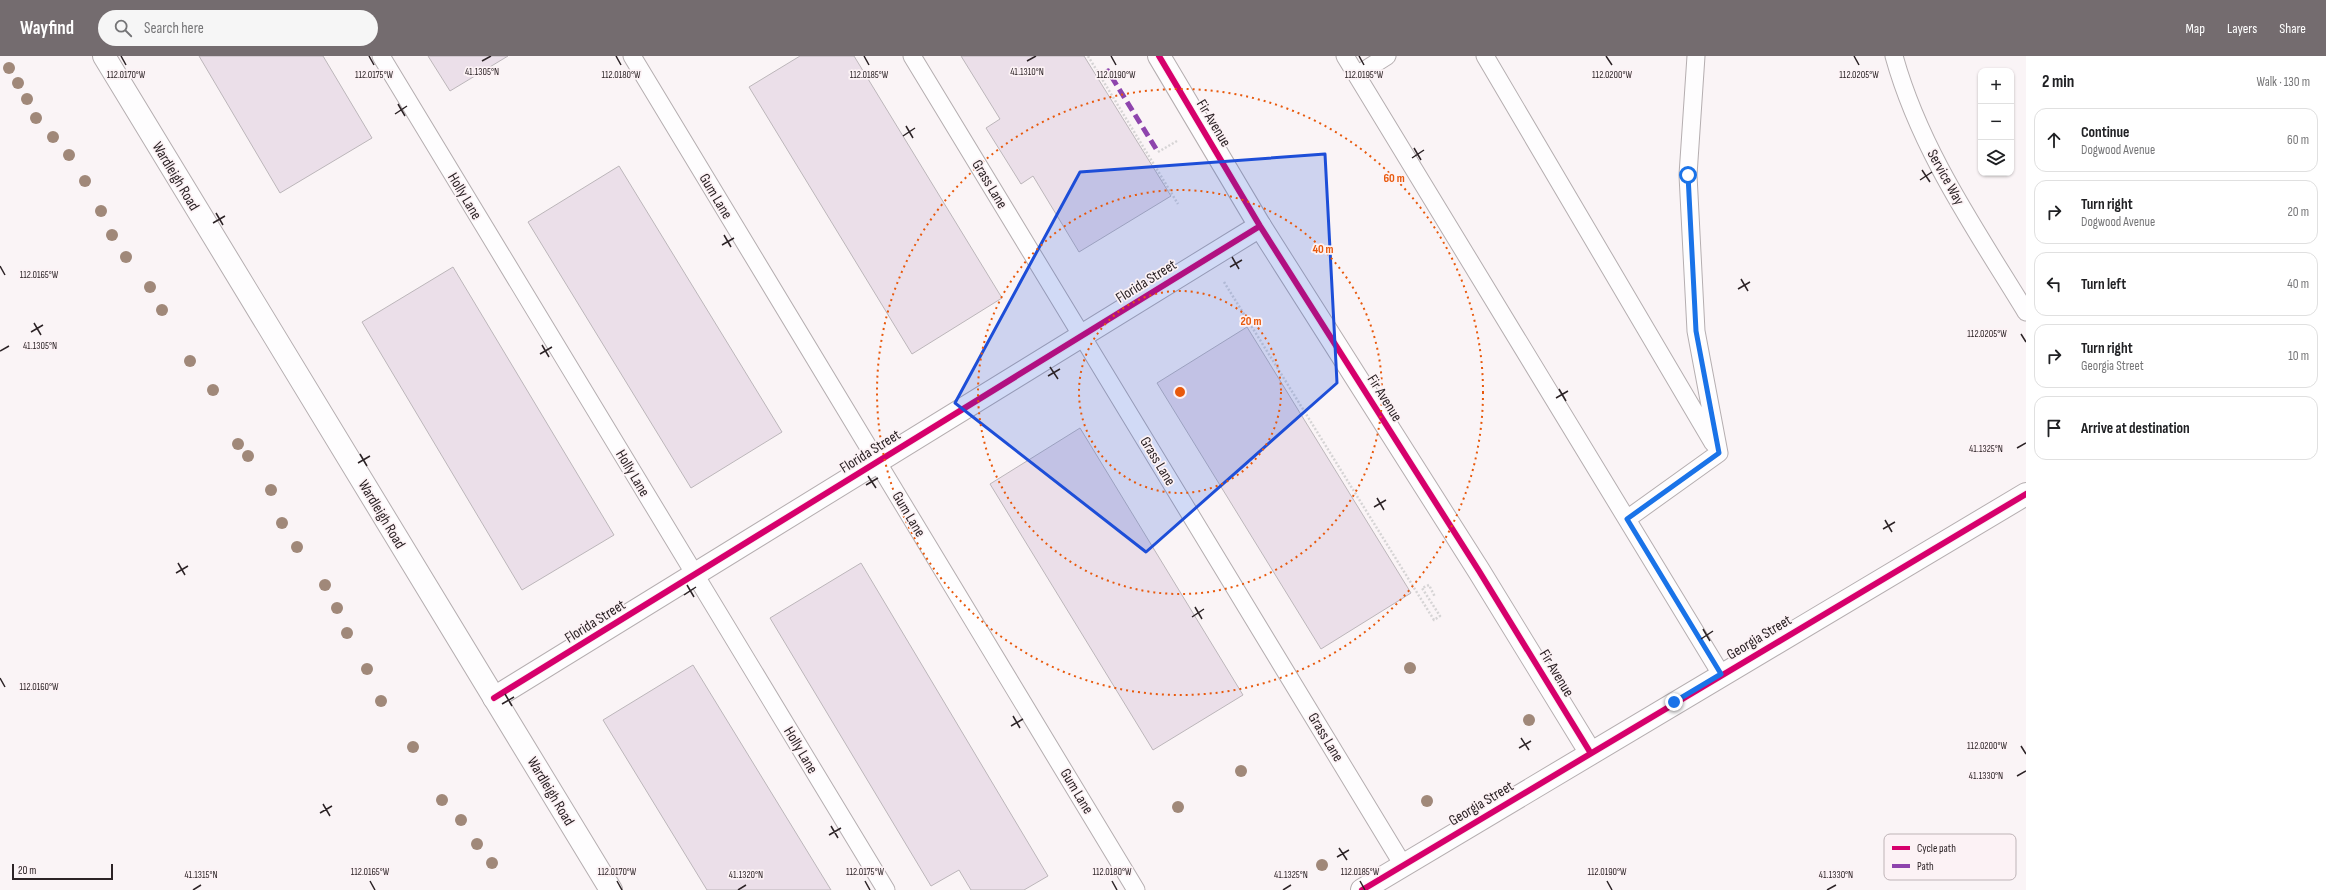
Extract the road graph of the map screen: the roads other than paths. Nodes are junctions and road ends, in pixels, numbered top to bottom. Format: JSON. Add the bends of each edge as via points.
{"nodes":[{"id":1,"x":104,"y":56,"type":"edge"},
{"id":2,"x":381,"y":56,"type":"edge"},
{"id":3,"x":632,"y":56,"type":"edge"},
{"id":4,"x":912,"y":56,"type":"edge"},
{"id":5,"x":1159,"y":56,"type":"edge"},
{"id":6,"x":1345,"y":56,"type":"edge"},
{"id":7,"x":1387,"y":56,"type":"edge"},
{"id":8,"x":1485,"y":56,"type":"edge"},
{"id":9,"x":1696,"y":56,"type":"edge"},
{"id":10,"x":1894,"y":56,"type":"edge"},
{"id":11,"x":1357,"y":75,"type":"junction"},
{"id":12,"x":1260,"y":226,"type":"junction"},
{"id":13,"x":2026,"y":312,"type":"edge"},
{"id":14,"x":1082,"y":336,"type":"junction"},
{"id":15,"x":1719,"y":453,"type":"junction"},
{"id":16,"x":878,"y":461,"type":"junction"},
{"id":17,"x":2026,"y":494,"type":"edge"},
{"id":18,"x":1627,"y":519,"type":"junction"},
{"id":19,"x":695,"y":574,"type":"junction"},
{"id":20,"x":1721,"y":674,"type":"junction"},
{"id":21,"x":494,"y":698,"type":"junction"},
{"id":22,"x":1590,"y":752,"type":"junction"},
{"id":23,"x":1403,"y":865,"type":"junction"},
{"id":24,"x":611,"y":890,"type":"edge"},
{"id":25,"x":886,"y":890,"type":"edge"},
{"id":26,"x":1136,"y":890,"type":"edge"},
{"id":27,"x":1362,"y":890,"type":"edge"}],
"edges":[{"from":1,"to":21,"type":"street","name":"Wardleigh Road"},
{"from":2,"to":19,"type":"lane","name":"Holly Lane"},
{"from":3,"to":16,"type":"lane","name":"Gum Lane"},
{"from":4,"to":14,"type":"lane","name":"Grass Lane"},
{"from":5,"to":12,"type":"street","name":"Fir Avenue"},
{"from":6,"to":11,"type":"lane"},
{"from":7,"to":11,"type":"lane"},
{"from":8,"to":15,"type":"lane"},
{"from":9,"to":15,"type":"lane","via":[[1688,175],[1696,331]]},
{"from":10,"to":13,"type":"lane","name":"Service Way","via":[[1904,93],[1935,162]]},
{"from":11,"to":18,"type":"lane"},
{"from":12,"to":14,"type":"street","name":"Florida Street"},
{"from":12,"to":22,"type":"street","name":"Fir Avenue","via":[[1479,571]]},
{"from":14,"to":16,"type":"street","name":"Florida Street"},
{"from":14,"to":23,"type":"lane","name":"Grass Lane"},
{"from":15,"to":18,"type":"lane"},
{"from":16,"to":19,"type":"street","name":"Florida Street"},
{"from":16,"to":26,"type":"lane","name":"Gum Lane"},
{"from":17,"to":20,"type":"street","name":"Georgia Street"},
{"from":18,"to":20,"type":"lane"},
{"from":19,"to":21,"type":"street","name":"Florida Street"},
{"from":19,"to":25,"type":"lane","name":"Holly Lane"},
{"from":20,"to":22,"type":"street","name":"Georgia Street"},
{"from":21,"to":24,"type":"street","name":"Wardleigh Road"},
{"from":22,"to":23,"type":"street","name":"Georgia Street"},
{"from":23,"to":27,"type":"street","name":"Georgia Street"}]}
